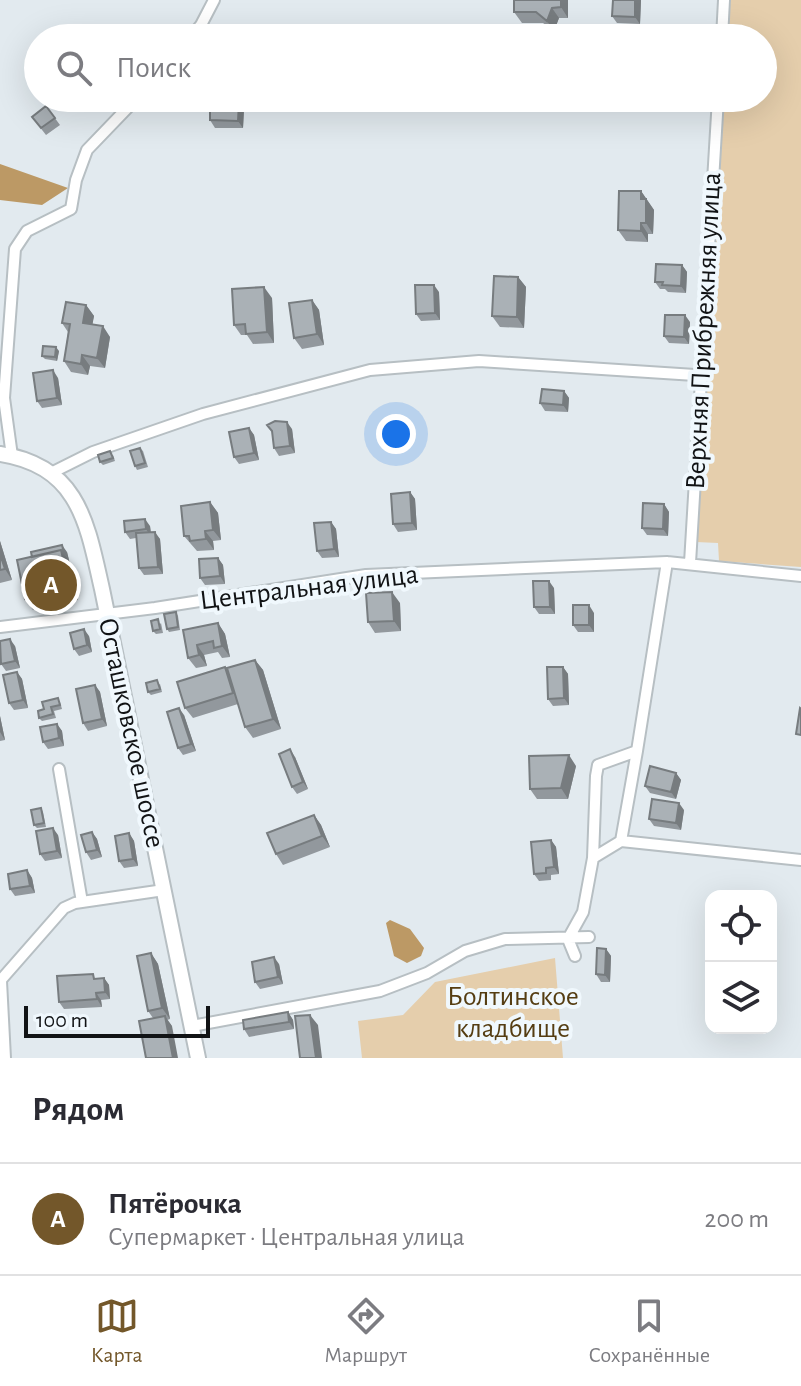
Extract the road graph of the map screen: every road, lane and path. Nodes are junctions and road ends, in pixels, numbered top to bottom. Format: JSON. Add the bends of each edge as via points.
{"nodes":[{"id":1,"x":214,"y":0,"type":"edge"},
{"id":2,"x":724,"y":0,"type":"edge"},
{"id":3,"x":202,"y":24,"type":"edge"},
{"id":4,"x":723,"y":24,"type":"edge"},
{"id":5,"x":124,"y":112,"type":"edge"},
{"id":6,"x":717,"y":112,"type":"edge"},
{"id":7,"x":695,"y":375,"type":"dead end"},
{"id":8,"x":6,"y":455,"type":"edge"},
{"id":9,"x":51,"y":473,"type":"junction"},
{"id":10,"x":667,"y":562,"type":"junction"},
{"id":11,"x":690,"y":563,"type":"junction"},
{"id":12,"x":801,"y":576,"type":"edge"},
{"id":13,"x":107,"y":613,"type":"junction"},
{"id":14,"x":0,"y":627,"type":"edge"},
{"id":15,"x":637,"y":751,"type":"junction"},
{"id":16,"x":59,"y":769,"type":"dead end"},
{"id":17,"x":621,"y":841,"type":"junction"},
{"id":18,"x":593,"y":858,"type":"junction"},
{"id":19,"x":801,"y":860,"type":"edge"},
{"id":20,"x":164,"y":890,"type":"junction"},
{"id":21,"x":82,"y":902,"type":"junction"},
{"id":22,"x":589,"y":937,"type":"dead end"},
{"id":23,"x":568,"y":939,"type":"junction"},
{"id":24,"x":575,"y":956,"type":"dead end"},
{"id":25,"x":0,"y":981,"type":"edge"},
{"id":26,"x":192,"y":1026,"type":"junction"},
{"id":27,"x":5,"y":1058,"type":"edge"},
{"id":28,"x":198,"y":1058,"type":"edge"}],
"edges":[{"from":1,"to":3,"type":"street"},
{"from":2,"to":4,"type":"street"},
{"from":5,"to":8,"type":"street","via":[[87,150],[71,209],[27,231],[15,249],[4,398]]},
{"from":6,"to":11,"type":"street","name":"Верхняя Прибрежняя улица"},
{"from":7,"to":9,"type":"street","via":[[479,361],[370,370],[203,414],[93,452]]},
{"from":8,"to":9,"type":"main road","name":"Осташковское шоссе"},
{"from":9,"to":13,"type":"main road","name":"Осташковское шоссе","via":[[84,516]]},
{"from":10,"to":11,"type":"street","name":"Центральная улица"},
{"from":10,"to":13,"type":"street","name":"Центральная улица","via":[[366,575]]},
{"from":10,"to":15,"type":"street"},
{"from":11,"to":12,"type":"street","name":"Центральная улица"},
{"from":13,"to":14,"type":"street","name":"Центральная улица"},
{"from":13,"to":20,"type":"main road","name":"Осташковское шоссе"},
{"from":15,"to":17,"type":"street"},
{"from":15,"to":18,"type":"street","via":[[598,765]]},
{"from":16,"to":21,"type":"street"},
{"from":17,"to":18,"type":"street"},
{"from":17,"to":19,"type":"street"},
{"from":18,"to":23,"type":"street","via":[[583,912]]},
{"from":20,"to":21,"type":"street"},
{"from":20,"to":26,"type":"main road","name":"Осташковское шоссе"},
{"from":21,"to":25,"type":"street","via":[[52,919]]},
{"from":22,"to":23,"type":"street"},
{"from":23,"to":24,"type":"street"},
{"from":23,"to":26,"type":"street","via":[[505,939],[465,951],[380,991]]},
{"from":25,"to":27,"type":"street"},
{"from":26,"to":28,"type":"main road","name":"Осташковское шоссе"}]}
